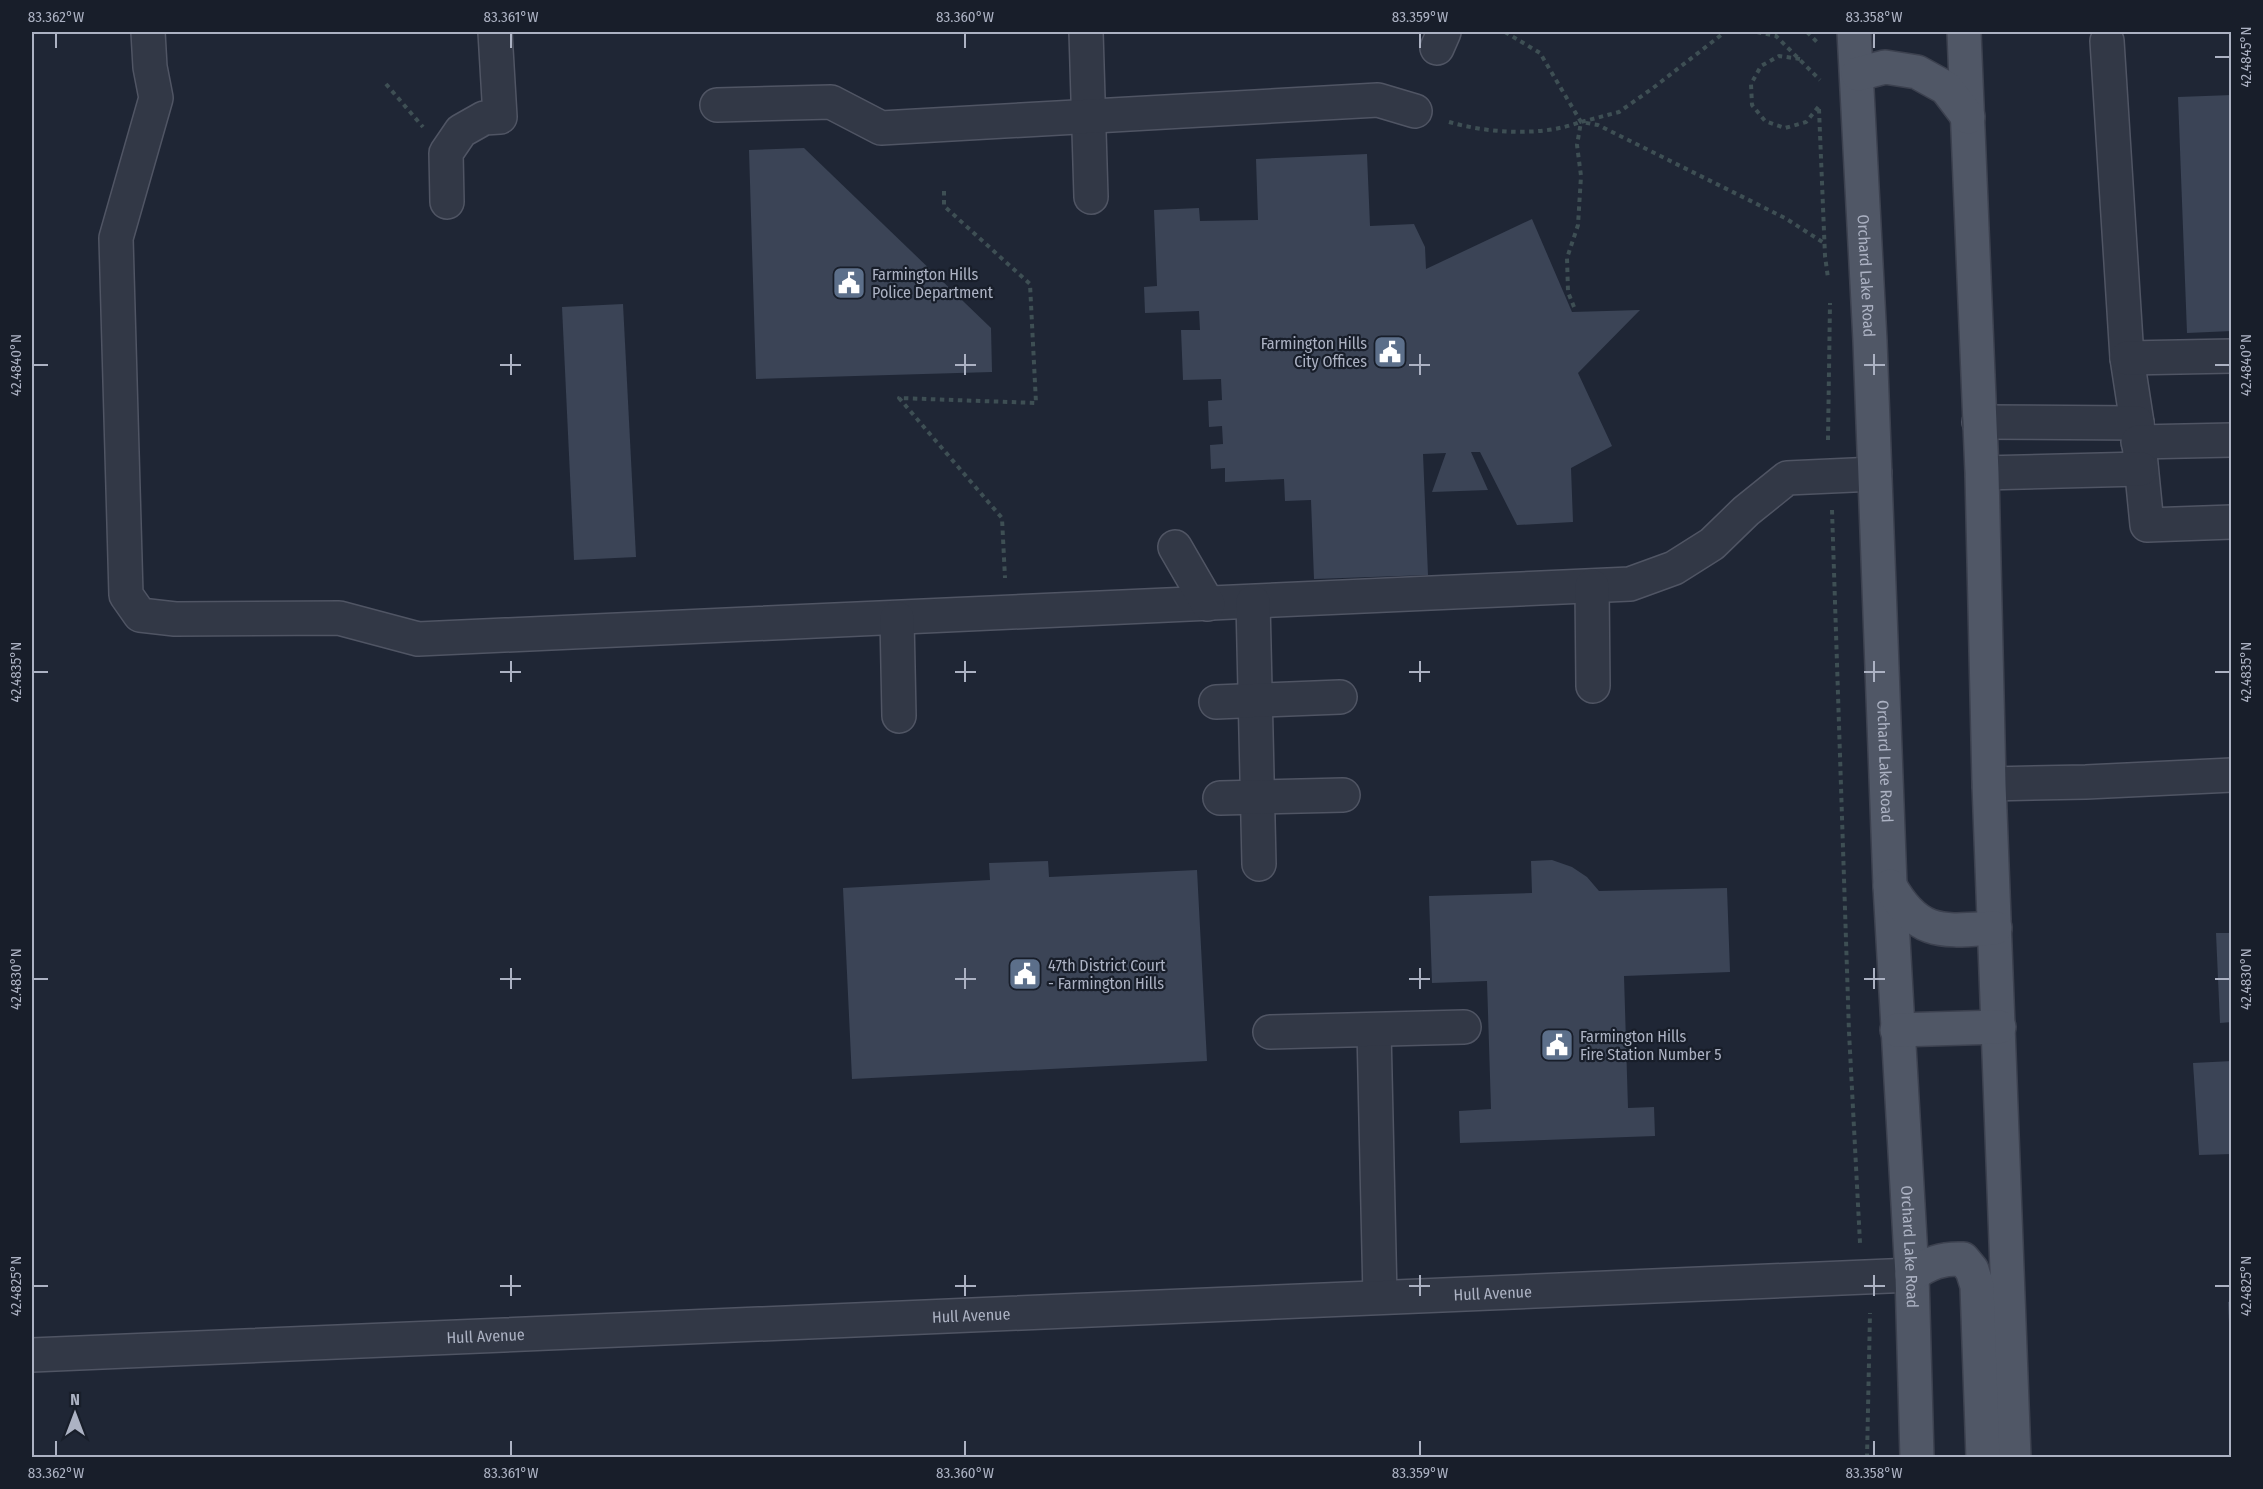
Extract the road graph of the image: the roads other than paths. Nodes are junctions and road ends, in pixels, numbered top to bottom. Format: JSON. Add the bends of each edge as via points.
{"nodes":[{"id":1,"x":148,"y":32,"type":"edge"},
{"id":2,"x":495,"y":32,"type":"edge"},
{"id":3,"x":1086,"y":32,"type":"edge"},
{"id":4,"x":1854,"y":32,"type":"edge"},
{"id":5,"x":1964,"y":32,"type":"edge"},
{"id":6,"x":2108,"y":41,"type":"dead end"},
{"id":7,"x":1858,"y":74,"type":"junction"},
{"id":8,"x":717,"y":105,"type":"dead end"},
{"id":9,"x":1415,"y":111,"type":"road end"},
{"id":10,"x":1089,"y":116,"type":"junction"},
{"id":11,"x":1968,"y":117,"type":"junction"},
{"id":12,"x":1091,"y":198,"type":"dead end"},
{"id":13,"x":447,"y":202,"type":"dead end"},
{"id":14,"x":2232,"y":356,"type":"edge"},
{"id":15,"x":2127,"y":358,"type":"junction"},
{"id":16,"x":1979,"y":422,"type":"junction"},
{"id":17,"x":2232,"y":440,"type":"edge"},
{"id":18,"x":2139,"y":445,"type":"junction"},
{"id":19,"x":1982,"y":473,"type":"junction"},
{"id":20,"x":1875,"y":474,"type":"junction"},
{"id":21,"x":2232,"y":522,"type":"edge"},
{"id":22,"x":1175,"y":547,"type":"dead end"},
{"id":23,"x":1592,"y":586,"type":"junction"},
{"id":24,"x":1253,"y":602,"type":"junction"},
{"id":25,"x":1208,"y":604,"type":"junction"},
{"id":26,"x":897,"y":618,"type":"junction"},
{"id":27,"x":1593,"y":686,"type":"dead end"},
{"id":28,"x":1340,"y":697,"type":"dead end"},
{"id":29,"x":1256,"y":700,"type":"junction"},
{"id":30,"x":1216,"y":702,"type":"dead end"},
{"id":31,"x":899,"y":716,"type":"dead end"},
{"id":32,"x":2232,"y":775,"type":"edge"},
{"id":33,"x":1989,"y":784,"type":"junction"},
{"id":34,"x":1343,"y":795,"type":"dead end"},
{"id":35,"x":1257,"y":797,"type":"junction"},
{"id":36,"x":1220,"y":798,"type":"dead end"},
{"id":37,"x":1259,"y":864,"type":"dead end"},
{"id":38,"x":1890,"y":886,"type":"junction"},
{"id":39,"x":1995,"y":928,"type":"junction"},
{"id":40,"x":1464,"y":1027,"type":"dead end"},
{"id":41,"x":1999,"y":1027,"type":"junction"},
{"id":42,"x":1374,"y":1030,"type":"junction"},
{"id":43,"x":1898,"y":1030,"type":"junction"},
{"id":44,"x":1270,"y":1032,"type":"dead end"},
{"id":45,"x":1912,"y":1275,"type":"junction"},
{"id":46,"x":1380,"y":1297,"type":"junction"},
{"id":47,"x":32,"y":1355,"type":"edge"},
{"id":48,"x":1917,"y":1458,"type":"edge"},
{"id":49,"x":1983,"y":1458,"type":"edge"},
{"id":50,"x":2014,"y":1458,"type":"edge"}],
"edges":[{"from":1,"to":26,"type":"street","via":[[156,98],[116,238],[126,595],[140,615],[175,619],[339,618],[418,639]]},
{"from":2,"to":13,"type":"street","via":[[500,117],[484,118],[461,130],[446,153]]},
{"from":3,"to":10,"type":"street"},
{"from":4,"to":7,"type":"main road","name":"Orchard Lake Road"},
{"from":5,"to":11,"type":"main road"},
{"from":6,"to":15,"type":"street"},
{"from":7,"to":11,"type":"main road","via":[[1885,67],[1917,72],[1946,88]]},
{"from":7,"to":20,"type":"main road","name":"Orchard Lake Road"},
{"from":8,"to":10,"type":"street","via":[[831,102],[881,128]]},
{"from":9,"to":10,"type":"street","via":[[1378,100]]},
{"from":10,"to":12,"type":"street"},
{"from":11,"to":16,"type":"main road"},
{"from":14,"to":15,"type":"street"},
{"from":15,"to":18,"type":"street"},
{"from":16,"to":18,"type":"street"},
{"from":16,"to":19,"type":"main road"},
{"from":17,"to":18,"type":"street"},
{"from":18,"to":19,"type":"street"},
{"from":18,"to":21,"type":"street","via":[[2147,525]]},
{"from":19,"to":33,"type":"main road"},
{"from":20,"to":23,"type":"street","via":[[1787,477],[1712,544],[1674,568],[1630,584]]},
{"from":20,"to":38,"type":"main road","name":"Orchard Lake Road"},
{"from":22,"to":25,"type":"street"},
{"from":23,"to":24,"type":"street"},
{"from":23,"to":27,"type":"street"},
{"from":24,"to":25,"type":"street"},
{"from":24,"to":29,"type":"street"},
{"from":25,"to":26,"type":"street"},
{"from":26,"to":31,"type":"street"},
{"from":28,"to":29,"type":"street"},
{"from":29,"to":30,"type":"street"},
{"from":29,"to":35,"type":"street"},
{"from":32,"to":33,"type":"street"},
{"from":33,"to":39,"type":"main road"},
{"from":34,"to":35,"type":"street"},
{"from":35,"to":36,"type":"street"},
{"from":35,"to":37,"type":"street"},
{"from":38,"to":39,"type":"main road","via":[[1914,917],[1932,927],[1952,931]]},
{"from":38,"to":43,"type":"main road","name":"Orchard Lake Road"},
{"from":39,"to":41,"type":"main road"},
{"from":40,"to":42,"type":"street"},
{"from":41,"to":43,"type":"main road"},
{"from":41,"to":50,"type":"main road"},
{"from":42,"to":44,"type":"street"},
{"from":42,"to":46,"type":"street"},
{"from":43,"to":45,"type":"main road","name":"Orchard Lake Road"},
{"from":45,"to":46,"type":"street","name":"Hull Avenue"},
{"from":45,"to":48,"type":"main road","name":"Orchard Lake Road"},
{"from":45,"to":49,"type":"main road","via":[[1946,1258],[1963,1259],[1972,1270],[1977,1286]]},
{"from":46,"to":47,"type":"street","name":"Hull Avenue"}]}
